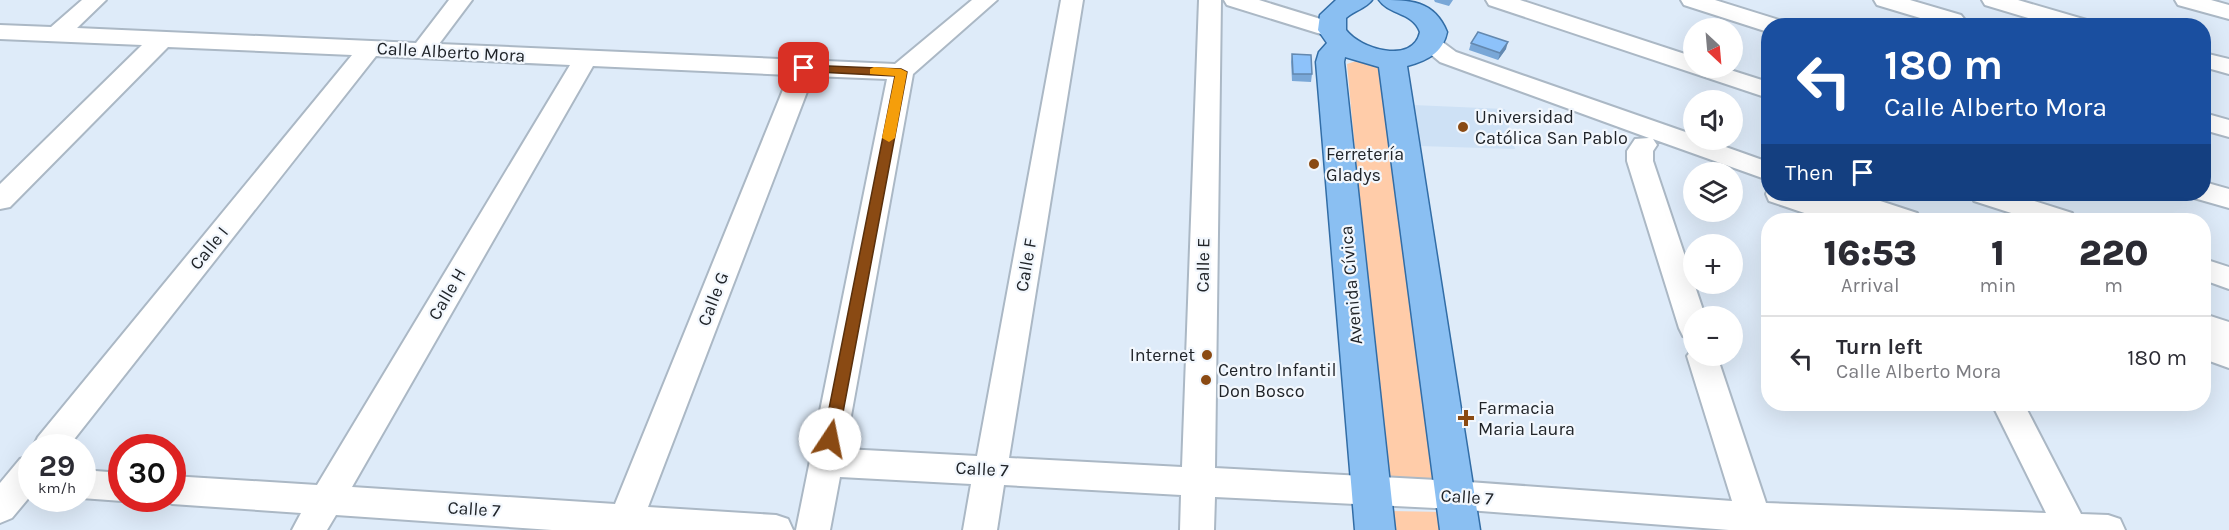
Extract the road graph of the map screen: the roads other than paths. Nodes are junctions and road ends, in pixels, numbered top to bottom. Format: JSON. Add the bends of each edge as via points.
{"nodes":[{"id":1,"x":95,"y":0,"type":"edge"},
{"id":2,"x":461,"y":0,"type":"edge"},
{"id":3,"x":986,"y":0,"type":"edge"},
{"id":4,"x":1072,"y":0,"type":"edge"},
{"id":5,"x":1210,"y":0,"type":"edge"},
{"id":6,"x":1235,"y":0,"type":"edge"},
{"id":7,"x":1288,"y":0,"type":"edge"},
{"id":8,"x":1359,"y":0,"type":"edge"},
{"id":9,"x":1497,"y":0,"type":"edge"},
{"id":10,"x":1692,"y":0,"type":"edge"},
{"id":11,"x":1886,"y":0,"type":"edge"},
{"id":12,"x":1993,"y":0,"type":"edge"},
{"id":13,"x":2186,"y":0,"type":"edge"},
{"id":14,"x":1409,"y":3,"type":"edge"},
{"id":15,"x":2229,"y":12,"type":"edge"},
{"id":16,"x":1954,"y":15,"type":"edge"},
{"id":17,"x":2055,"y":18,"type":"edge"},
{"id":18,"x":1761,"y":22,"type":"edge"},
{"id":19,"x":1336,"y":30,"type":"junction"},
{"id":20,"x":0,"y":32,"type":"edge"},
{"id":21,"x":57,"y":34,"type":"junction"},
{"id":22,"x":162,"y":39,"type":"junction"},
{"id":23,"x":1429,"y":43,"type":"junction"},
{"id":24,"x":369,"y":49,"type":"junction"},
{"id":25,"x":422,"y":51,"type":"junction"},
{"id":26,"x":585,"y":58,"type":"junction"},
{"id":27,"x":1398,"y":58,"type":"junction"},
{"id":28,"x":1683,"y":61,"type":"edge"},
{"id":29,"x":2211,"y":62,"type":"edge"},
{"id":30,"x":2229,"y":67,"type":"edge"},
{"id":31,"x":804,"y":68,"type":"junction"},
{"id":32,"x":901,"y":72,"type":"junction"},
{"id":33,"x":1731,"y":78,"type":"edge"},
{"id":34,"x":1761,"y":88,"type":"edge"},
{"id":35,"x":2211,"y":123,"type":"edge"},
{"id":36,"x":2229,"y":129,"type":"edge"},
{"id":37,"x":1644,"y":145,"type":"junction"},
{"id":38,"x":1692,"y":162,"type":"edge"},
{"id":39,"x":1761,"y":169,"type":"edge"},
{"id":40,"x":1743,"y":181,"type":"edge"},
{"id":41,"x":1761,"y":187,"type":"edge"},
{"id":42,"x":2211,"y":193,"type":"edge"},
{"id":43,"x":2229,"y":199,"type":"edge"},
{"id":44,"x":0,"y":200,"type":"edge"},
{"id":45,"x":1799,"y":201,"type":"edge"},
{"id":46,"x":1856,"y":201,"type":"edge"},
{"id":47,"x":2005,"y":201,"type":"edge"},
{"id":48,"x":1834,"y":213,"type":"edge"},
{"id":49,"x":1900,"y":213,"type":"edge"},
{"id":50,"x":2041,"y":213,"type":"edge"},
{"id":51,"x":2211,"y":272,"type":"edge"},
{"id":52,"x":2229,"y":278,"type":"edge"},
{"id":53,"x":1687,"y":306,"type":"edge"},
{"id":54,"x":2211,"y":328,"type":"edge"},
{"id":55,"x":2229,"y":334,"type":"edge"},
{"id":56,"x":2211,"y":350,"type":"edge"},
{"id":57,"x":2229,"y":356,"type":"edge"},
{"id":58,"x":1705,"y":366,"type":"edge"},
{"id":59,"x":2012,"y":411,"type":"edge"},
{"id":60,"x":59,"y":434,"type":"edge"},
{"id":61,"x":826,"y":462,"type":"junction"},
{"id":62,"x":991,"y":470,"type":"junction"},
{"id":63,"x":18,"y":481,"type":"edge"},
{"id":64,"x":1198,"y":483,"type":"junction"},
{"id":65,"x":186,"y":491,"type":"edge"},
{"id":66,"x":1371,"y":492,"type":"junction"},
{"id":67,"x":1455,"y":495,"type":"junction"},
{"id":68,"x":327,"y":500,"type":"junction"},
{"id":69,"x":0,"y":508,"type":"edge"},
{"id":70,"x":1756,"y":523,"type":"edge"},
{"id":71,"x":625,"y":525,"type":"edge"},
{"id":72,"x":2071,"y":529,"type":"edge"},
{"id":73,"x":309,"y":530,"type":"edge"},
{"id":74,"x":776,"y":530,"type":"edge"},
{"id":75,"x":813,"y":530,"type":"edge"},
{"id":76,"x":981,"y":530,"type":"edge"},
{"id":77,"x":1197,"y":530,"type":"edge"},
{"id":78,"x":1375,"y":530,"type":"edge"},
{"id":79,"x":1460,"y":530,"type":"edge"},
{"id":80,"x":2108,"y":530,"type":"edge"}],
"edges":[{"from":1,"to":21,"type":"street"},
{"from":2,"to":25,"type":"street"},
{"from":3,"to":32,"type":"street"},
{"from":4,"to":62,"type":"street","name":"Calle F"},
{"from":5,"to":64,"type":"street","name":"Calle E"},
{"from":6,"to":19,"type":"street"},
{"from":7,"to":19,"type":"street"},
{"from":8,"to":19,"type":"main road","via":[[1347,4]]},
{"from":9,"to":28,"type":"street"},
{"from":10,"to":18,"type":"street"},
{"from":11,"to":16,"type":"street"},
{"from":12,"to":17,"type":"street"},
{"from":13,"to":15,"type":"street"},
{"from":14,"to":23,"type":"main road","via":[[1432,27]]},
{"from":19,"to":27,"type":"main road","via":[[1367,56]]},
{"from":19,"to":66,"type":"main road","name":"Avenida Cívica","via":[[1330,62]]},
{"from":20,"to":21,"type":"street","name":"Calle Alberto Mora"},
{"from":21,"to":22,"type":"street","name":"Calle Alberto Mora"},
{"from":22,"to":24,"type":"street","name":"Calle Alberto Mora"},
{"from":22,"to":44,"type":"street"},
{"from":23,"to":27,"type":"main road","via":[[1420,52]]},
{"from":23,"to":39,"type":"street","via":[[1448,57]]},
{"from":24,"to":25,"type":"street","name":"Calle Alberto Mora"},
{"from":24,"to":60,"type":"street","name":"Calle I"},
{"from":25,"to":26,"type":"street","name":"Calle Alberto Mora"},
{"from":26,"to":31,"type":"street","name":"Calle Alberto Mora"},
{"from":26,"to":68,"type":"street","name":"Calle H"},
{"from":27,"to":37,"type":"street"},
{"from":27,"to":67,"type":"main road"},
{"from":29,"to":30,"type":"street"},
{"from":31,"to":32,"type":"street","name":"Calle Alberto Mora"},
{"from":31,"to":71,"type":"street","name":"Calle G"},
{"from":32,"to":61,"type":"street"},
{"from":33,"to":34,"type":"street"},
{"from":35,"to":36,"type":"street"},
{"from":37,"to":38,"type":"street"},
{"from":37,"to":53,"type":"street","via":[[1640,160]]},
{"from":40,"to":41,"type":"street"},
{"from":42,"to":43,"type":"street"},
{"from":45,"to":48,"type":"street"},
{"from":46,"to":49,"type":"street"},
{"from":47,"to":50,"type":"street"},
{"from":51,"to":52,"type":"street"},
{"from":54,"to":55,"type":"street"},
{"from":56,"to":57,"type":"street"},
{"from":58,"to":70,"type":"street"},
{"from":59,"to":72,"type":"street"},
{"from":61,"to":62,"type":"street","name":"Calle 7"},
{"from":61,"to":75,"type":"street"},
{"from":62,"to":64,"type":"street","name":"Calle 7"},
{"from":62,"to":76,"type":"street","name":"Calle F"},
{"from":63,"to":69,"type":"street"},
{"from":64,"to":66,"type":"street","name":"Calle 7"},
{"from":64,"to":77,"type":"street","name":"Calle E"},
{"from":65,"to":68,"type":"street","name":"Calle 7"},
{"from":66,"to":67,"type":"street","name":"Calle 7"},
{"from":66,"to":78,"type":"main road","name":"Avenida Cívica"},
{"from":67,"to":70,"type":"street","name":"Calle 7"},
{"from":67,"to":79,"type":"main road"},
{"from":68,"to":71,"type":"street","name":"Calle 7"},
{"from":68,"to":73,"type":"street","name":"Calle H"},
{"from":70,"to":72,"type":"street","name":"Calle 7"},
{"from":71,"to":74,"type":"street","name":"Calle 7"},
{"from":72,"to":80,"type":"street","name":"Calle 7"}]}
